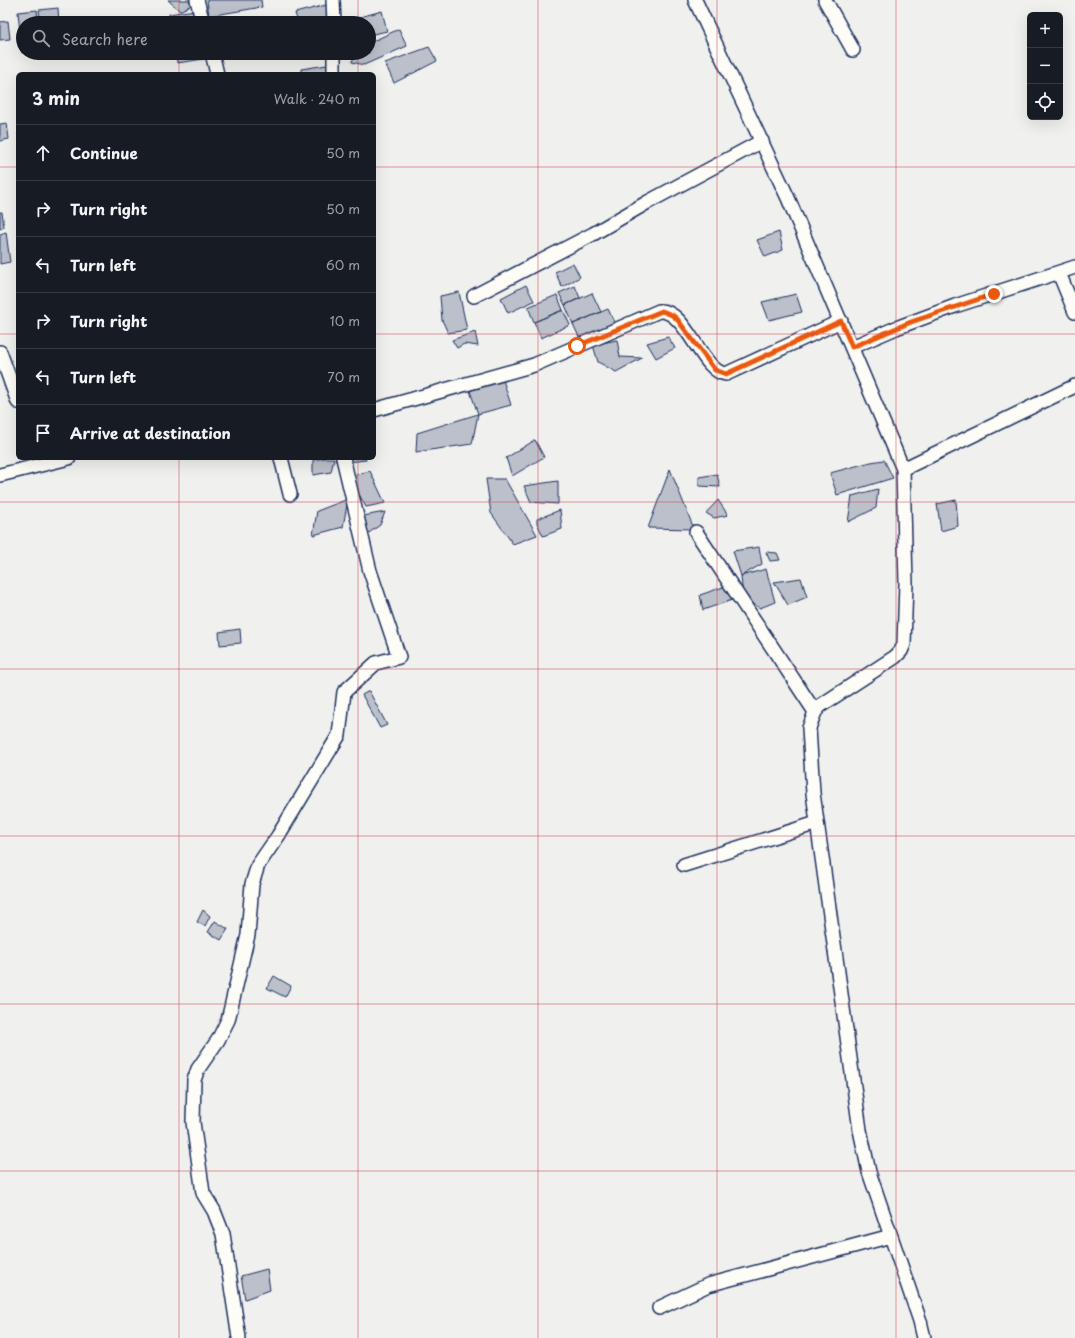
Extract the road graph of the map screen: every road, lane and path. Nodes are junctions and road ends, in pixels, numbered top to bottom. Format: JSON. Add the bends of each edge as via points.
{"nodes":[{"id":1,"x":197,"y":0,"type":"edge"},
{"id":2,"x":333,"y":0,"type":"edge"},
{"id":3,"x":695,"y":0,"type":"edge"},
{"id":4,"x":825,"y":0,"type":"edge"},
{"id":5,"x":201,"y":16,"type":"edge"},
{"id":6,"x":334,"y":16,"type":"edge"},
{"id":7,"x":853,"y":50,"type":"dead end"},
{"id":8,"x":214,"y":60,"type":"edge"},
{"id":9,"x":334,"y":60,"type":"edge"},
{"id":10,"x":217,"y":72,"type":"edge"},
{"id":11,"x":334,"y":72,"type":"dead end"},
{"id":12,"x":762,"y":141,"type":"junction"},
{"id":13,"x":1075,"y":267,"type":"edge"},
{"id":14,"x":1059,"y":273,"type":"junction"},
{"id":15,"x":474,"y":296,"type":"dead end"},
{"id":16,"x":1075,"y":312,"type":"edge"},
{"id":17,"x":841,"y":321,"type":"junction"},
{"id":18,"x":852,"y":347,"type":"junction"},
{"id":19,"x":0,"y":352,"type":"edge"},
{"id":20,"x":1075,"y":386,"type":"edge"},
{"id":21,"x":16,"y":396,"type":"edge"},
{"id":22,"x":376,"y":409,"type":"edge"},
{"id":23,"x":54,"y":460,"type":"edge"},
{"id":24,"x":281,"y":460,"type":"edge"},
{"id":25,"x":343,"y":460,"type":"edge"},
{"id":26,"x":39,"y":462,"type":"edge"},
{"id":27,"x":903,"y":469,"type":"junction"},
{"id":28,"x":0,"y":475,"type":"edge"},
{"id":29,"x":290,"y":494,"type":"dead end"},
{"id":30,"x":696,"y":532,"type":"dead end"},
{"id":31,"x":815,"y":712,"type":"junction"},
{"id":32,"x":817,"y":823,"type":"junction"},
{"id":33,"x":684,"y":865,"type":"dead end"},
{"id":34,"x":891,"y":1236,"type":"junction"},
{"id":35,"x":659,"y":1308,"type":"dead end"},
{"id":36,"x":239,"y":1338,"type":"edge"},
{"id":37,"x":924,"y":1338,"type":"edge"}],
"edges":[{"from":1,"to":5,"type":"street"},
{"from":2,"to":6,"type":"street"},
{"from":3,"to":12,"type":"street"},
{"from":4,"to":7,"type":"street"},
{"from":8,"to":10,"type":"street"},
{"from":9,"to":11,"type":"street"},
{"from":12,"to":15,"type":"street"},
{"from":12,"to":17,"type":"street"},
{"from":13,"to":14,"type":"street"},
{"from":14,"to":16,"type":"street"},
{"from":14,"to":18,"type":"street","via":[[955,306]]},
{"from":17,"to":18,"type":"street"},
{"from":17,"to":22,"type":"street","via":[[726,374],[715,370],[677,319],[659,311],[534,365]]},
{"from":18,"to":27,"type":"street"},
{"from":19,"to":21,"type":"street"},
{"from":20,"to":27,"type":"street"},
{"from":23,"to":26,"type":"street"},
{"from":24,"to":29,"type":"street"},
{"from":25,"to":36,"type":"street","via":[[370,571],[399,657],[376,663],[344,692],[339,735],[258,865],[252,884],[248,935],[228,1020],[194,1080],[193,1122],[203,1193],[223,1234]]},
{"from":26,"to":28,"type":"street"},
{"from":27,"to":31,"type":"street","via":[[906,583],[904,644],[895,658],[827,700]]},
{"from":30,"to":31,"type":"street"},
{"from":31,"to":32,"type":"street","via":[[810,722],[809,734]]},
{"from":32,"to":33,"type":"street"},
{"from":32,"to":34,"type":"street","via":[[866,1164]]},
{"from":34,"to":35,"type":"street","via":[[708,1285]]},
{"from":34,"to":37,"type":"street"}]}
